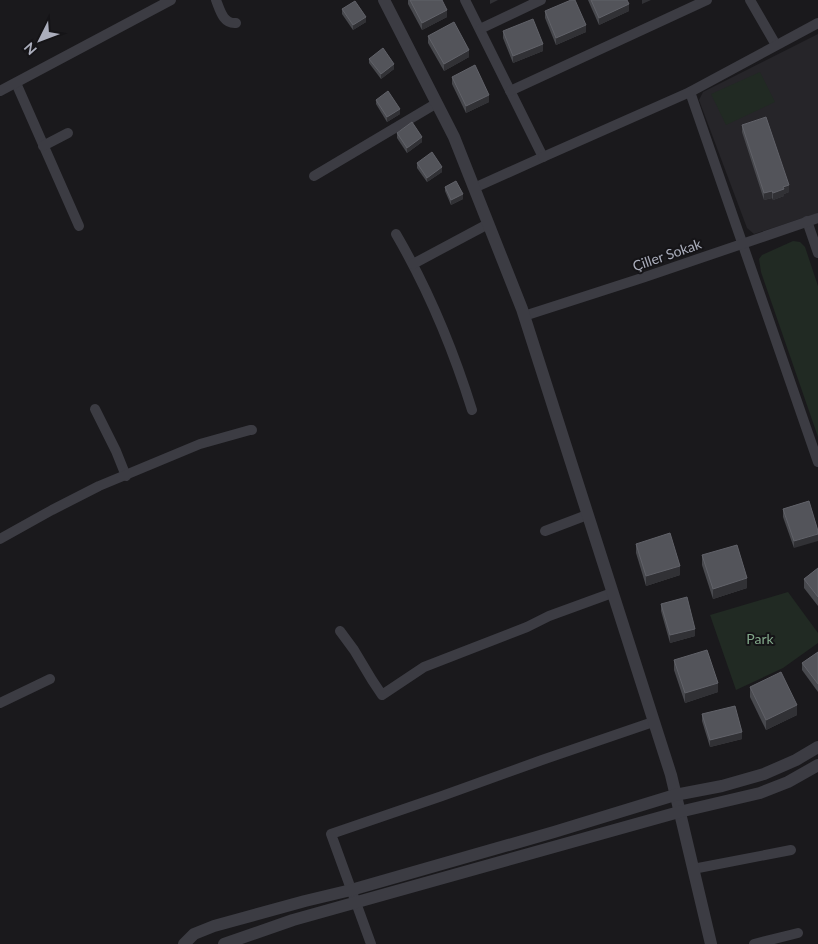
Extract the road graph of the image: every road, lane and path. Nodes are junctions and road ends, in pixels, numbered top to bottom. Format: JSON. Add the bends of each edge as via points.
{"nodes":[{"id":1,"x":171,"y":0,"type":"edge"},
{"id":2,"x":216,"y":0,"type":"edge"},
{"id":3,"x":384,"y":0,"type":"edge"},
{"id":4,"x":465,"y":0,"type":"edge"},
{"id":5,"x":707,"y":0,"type":"edge"},
{"id":6,"x":750,"y":0,"type":"edge"},
{"id":7,"x":536,"y":1,"type":"edge"},
{"id":8,"x":818,"y":23,"type":"edge"},
{"id":9,"x":236,"y":24,"type":"dead end"},
{"id":10,"x":480,"y":29,"type":"junction"},
{"id":11,"x":776,"y":46,"type":"junction"},
{"id":12,"x":16,"y":82,"type":"junction"},
{"id":13,"x":0,"y":91,"type":"edge"},
{"id":14,"x":510,"y":91,"type":"junction"},
{"id":15,"x":690,"y":92,"type":"junction"},
{"id":16,"x":437,"y":103,"type":"junction"},
{"id":17,"x":68,"y":133,"type":"dead end"},
{"id":18,"x":43,"y":146,"type":"junction"},
{"id":19,"x":543,"y":157,"type":"junction"},
{"id":20,"x":314,"y":176,"type":"dead end"},
{"id":21,"x":474,"y":188,"type":"junction"},
{"id":22,"x":818,"y":218,"type":"edge"},
{"id":23,"x":807,"y":221,"type":"junction"},
{"id":24,"x":488,"y":224,"type":"junction"},
{"id":25,"x":79,"y":226,"type":"dead end"},
{"id":26,"x":396,"y":234,"type":"dead end"},
{"id":27,"x":742,"y":244,"type":"junction"},
{"id":28,"x":818,"y":253,"type":"edge"},
{"id":29,"x":413,"y":264,"type":"junction"},
{"id":30,"x":524,"y":316,"type":"junction"},
{"id":31,"x":95,"y":409,"type":"dead end"},
{"id":32,"x":472,"y":410,"type":"dead end"},
{"id":33,"x":252,"y":430,"type":"dead end"},
{"id":34,"x":818,"y":462,"type":"edge"},
{"id":35,"x":126,"y":476,"type":"junction"},
{"id":36,"x":588,"y":515,"type":"junction"},
{"id":37,"x":545,"y":530,"type":"dead end"},
{"id":38,"x":0,"y":539,"type":"edge"},
{"id":39,"x":612,"y":593,"type":"junction"},
{"id":40,"x":340,"y":631,"type":"dead end"},
{"id":41,"x":50,"y":679,"type":"dead end"},
{"id":42,"x":0,"y":703,"type":"edge"},
{"id":43,"x":654,"y":722,"type":"junction"},
{"id":44,"x":818,"y":747,"type":"edge"},
{"id":45,"x":818,"y":765,"type":"edge"},
{"id":46,"x":675,"y":795,"type":"junction"},
{"id":47,"x":679,"y":812,"type":"junction"},
{"id":48,"x":791,"y":850,"type":"dead end"},
{"id":49,"x":693,"y":869,"type":"junction"},
{"id":50,"x":352,"y":890,"type":"junction"},
{"id":51,"x":356,"y":903,"type":"junction"},
{"id":52,"x":798,"y":933,"type":"dead end"},
{"id":53,"x":184,"y":944,"type":"edge"},
{"id":54,"x":224,"y":944,"type":"edge"},
{"id":55,"x":371,"y":944,"type":"edge"},
{"id":56,"x":711,"y":944,"type":"edge"},
{"id":57,"x":754,"y":944,"type":"edge"}],
"edges":[{"from":1,"to":12,"type":"street"},
{"from":2,"to":9,"type":"street","via":[[226,20]]},
{"from":3,"to":16,"type":"street"},
{"from":4,"to":10,"type":"street"},
{"from":5,"to":14,"type":"street"},
{"from":6,"to":11,"type":"street"},
{"from":7,"to":10,"type":"street"},
{"from":8,"to":11,"type":"street"},
{"from":10,"to":14,"type":"street"},
{"from":11,"to":15,"type":"street"},
{"from":12,"to":13,"type":"street"},
{"from":12,"to":18,"type":"street"},
{"from":14,"to":19,"type":"street"},
{"from":15,"to":19,"type":"street"},
{"from":15,"to":27,"type":"street"},
{"from":16,"to":20,"type":"street"},
{"from":16,"to":21,"type":"street"},
{"from":17,"to":18,"type":"street"},
{"from":18,"to":25,"type":"street"},
{"from":19,"to":21,"type":"street"},
{"from":21,"to":24,"type":"street"},
{"from":22,"to":23,"type":"street","name":"Çiller Sokak"},
{"from":23,"to":27,"type":"street","name":"Çiller Sokak"},
{"from":23,"to":28,"type":"street"},
{"from":24,"to":29,"type":"street"},
{"from":24,"to":30,"type":"street"},
{"from":26,"to":29,"type":"street"},
{"from":27,"to":30,"type":"street","name":"Çiller Sokak"},
{"from":27,"to":34,"type":"street"},
{"from":29,"to":32,"type":"street","via":[[461,375]]},
{"from":30,"to":36,"type":"street"},
{"from":31,"to":35,"type":"street"},
{"from":33,"to":35,"type":"street","via":[[200,444]]},
{"from":35,"to":38,"type":"street","via":[[91,490]]},
{"from":36,"to":37,"type":"street"},
{"from":36,"to":39,"type":"street"},
{"from":39,"to":40,"type":"street","via":[[424,667],[382,695]]},
{"from":39,"to":43,"type":"street"},
{"from":41,"to":42,"type":"street"},
{"from":43,"to":46,"type":"street"},
{"from":43,"to":50,"type":"street","via":[[331,834]]},
{"from":44,"to":46,"type":"street","via":[[764,774]]},
{"from":45,"to":47,"type":"street","via":[[788,782],[760,792]]},
{"from":46,"to":47,"type":"street"},
{"from":46,"to":50,"type":"street"},
{"from":47,"to":49,"type":"street"},
{"from":47,"to":51,"type":"street"},
{"from":48,"to":49,"type":"street"},
{"from":49,"to":56,"type":"street"},
{"from":50,"to":51,"type":"street"},
{"from":50,"to":53,"type":"street","via":[[214,926],[194,934]]},
{"from":51,"to":54,"type":"street"},
{"from":51,"to":55,"type":"street"},
{"from":52,"to":57,"type":"street"}]}
